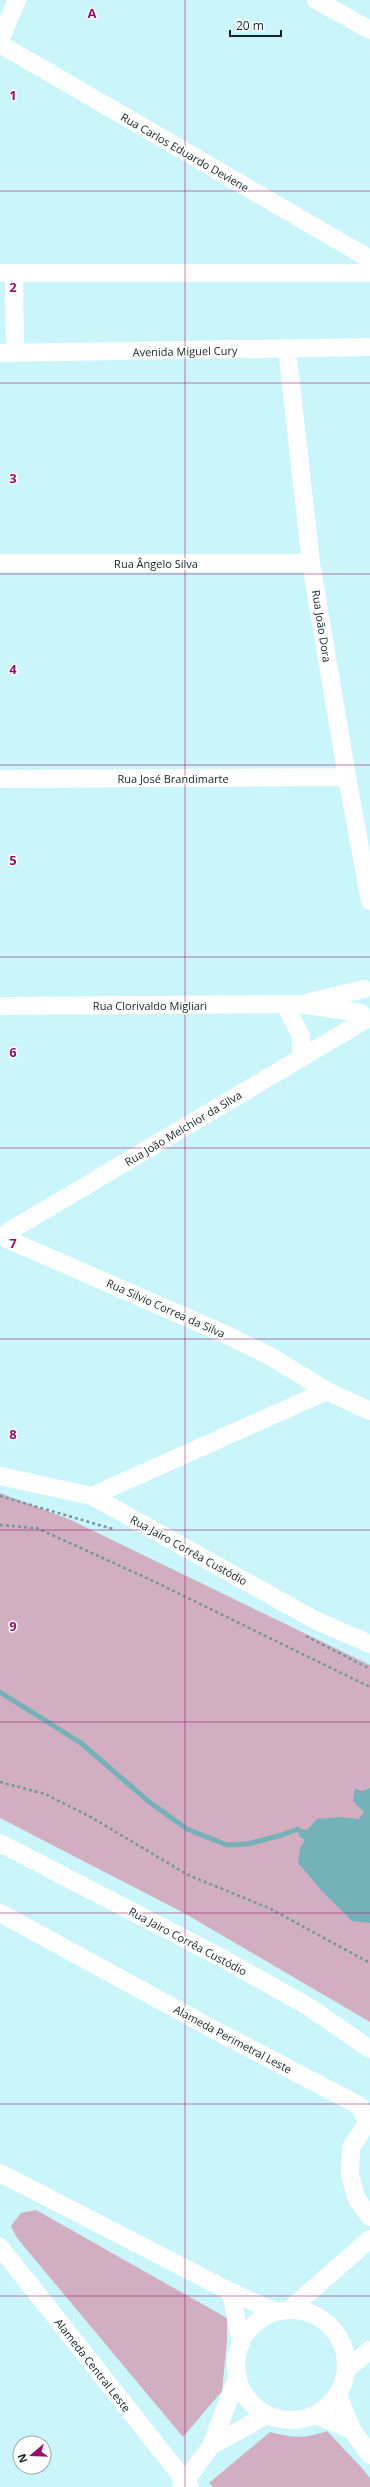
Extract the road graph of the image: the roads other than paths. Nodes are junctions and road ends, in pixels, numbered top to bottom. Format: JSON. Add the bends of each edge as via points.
{"nodes":[{"id":1,"x":17,"y":0,"type":"edge"},
{"id":2,"x":316,"y":0,"type":"edge"},
{"id":3,"x":339,"y":6,"type":"edge"},
{"id":4,"x":370,"y":30,"type":"edge"},
{"id":5,"x":0,"y":40,"type":"edge"},
{"id":6,"x":0,"y":44,"type":"edge"},
{"id":7,"x":370,"y":259,"type":"edge"},
{"id":8,"x":7,"y":273,"type":"edge"},
{"id":9,"x":370,"y":273,"type":"edge"},
{"id":10,"x":370,"y":347,"type":"edge"},
{"id":11,"x":288,"y":349,"type":"junction"},
{"id":12,"x":7,"y":353,"type":"edge"},
{"id":13,"x":0,"y":563,"type":"edge"},
{"id":14,"x":312,"y":563,"type":"junction"},
{"id":15,"x":347,"y":777,"type":"junction"},
{"id":16,"x":0,"y":779,"type":"edge"},
{"id":17,"x":370,"y":901,"type":"edge"},
{"id":18,"x":367,"y":985,"type":"edge"},
{"id":19,"x":292,"y":1004,"type":"junction"},
{"id":20,"x":0,"y":1006,"type":"edge"},
{"id":21,"x":365,"y":1019,"type":"edge"},
{"id":22,"x":302,"y":1058,"type":"junction"},
{"id":23,"x":1,"y":1236,"type":"edge"},
{"id":24,"x":327,"y":1391,"type":"junction"},
{"id":25,"x":370,"y":1411,"type":"edge"},
{"id":26,"x":0,"y":1476,"type":"edge"},
{"id":27,"x":92,"y":1496,"type":"junction"},
{"id":28,"x":370,"y":1644,"type":"edge"},
{"id":29,"x":0,"y":1843,"type":"edge"},
{"id":30,"x":0,"y":1913,"type":"edge"},
{"id":31,"x":370,"y":2048,"type":"edge"},
{"id":32,"x":0,"y":2173,"type":"edge"},
{"id":33,"x":20,"y":2182,"type":"junction"},
{"id":34,"x":0,"y":2190,"type":"edge"},
{"id":35,"x":370,"y":2217,"type":"edge"},
{"id":36,"x":370,"y":2239,"type":"edge"},
{"id":37,"x":370,"y":2243,"type":"edge"},
{"id":38,"x":0,"y":2247,"type":"edge"},
{"id":39,"x":370,"y":2259,"type":"edge"},
{"id":40,"x":231,"y":2292,"type":"junction"},
{"id":41,"x":283,"y":2311,"type":"junction"},
{"id":42,"x":240,"y":2344,"type":"junction"},
{"id":43,"x":370,"y":2350,"type":"edge"},
{"id":44,"x":346,"y":2370,"type":"junction"},
{"id":45,"x":238,"y":2376,"type":"junction"},
{"id":46,"x":338,"y":2394,"type":"junction"},
{"id":47,"x":267,"y":2414,"type":"junction"},
{"id":48,"x":315,"y":2415,"type":"junction"},
{"id":49,"x":352,"y":2430,"type":"junction"},
{"id":50,"x":211,"y":2446,"type":"junction"},
{"id":51,"x":370,"y":2455,"type":"edge"},
{"id":52,"x":186,"y":2485,"type":"edge"}],
"edges":[{"from":1,"to":5,"type":"street"},
{"from":2,"to":3,"type":"street"},
{"from":3,"to":4,"type":"street"},
{"from":6,"to":7,"type":"street","name":"Rua Carlos Eduardo Deviene"},
{"from":8,"to":9,"type":"street"},
{"from":8,"to":12,"type":"street"},
{"from":10,"to":11,"type":"street","name":"Avenida Miguel Cury"},
{"from":11,"to":12,"type":"street","name":"Avenida Miguel Cury"},
{"from":11,"to":14,"type":"street","name":"Rua João Dora"},
{"from":13,"to":14,"type":"street","name":"Rua Ângelo Silva"},
{"from":14,"to":15,"type":"street","name":"Rua João Dora"},
{"from":15,"to":16,"type":"street","name":"Rua José Brandimarte"},
{"from":15,"to":17,"type":"street","name":"Rua João Dora"},
{"from":18,"to":19,"type":"street","name":"Rua Clorivaldo Migliari"},
{"from":18,"to":21,"type":"street","via":[[361,996]]},
{"from":19,"to":20,"type":"street","name":"Rua Clorivaldo Migliari"},
{"from":19,"to":21,"type":"street","name":"Rua Clorivaldo Migliari"},
{"from":19,"to":22,"type":"street","via":[[301,1036]]},
{"from":21,"to":22,"type":"street","name":"Rua João Melchior da Silva"},
{"from":22,"to":23,"type":"street","name":"Rua João Melchior da Silva"},
{"from":23,"to":24,"type":"street","name":"Rua Silvio Correa da Silva","via":[[229,1336],[270,1356]]},
{"from":24,"to":25,"type":"street","name":"Rua Silvio Correa da Silva"},
{"from":24,"to":27,"type":"street"},
{"from":26,"to":27,"type":"street","name":"Rua Jairo Corrêa Custódio"},
{"from":27,"to":28,"type":"street","name":"Rua Jairo Corrêa Custódio","via":[[315,1620]]},
{"from":29,"to":31,"type":"street","name":"Rua Jairo Corrêa Custódio","via":[[222,1958],[309,2007]]},
{"from":30,"to":35,"type":"street","name":"Alameda Perimetral Leste","via":[[360,2106],[367,2123],[351,2148],[350,2176],[358,2199]]},
{"from":32,"to":33,"type":"street"},
{"from":33,"to":34,"type":"street"},
{"from":33,"to":40,"type":"street"},
{"from":36,"to":41,"type":"street"},
{"from":37,"to":39,"type":"street"},
{"from":38,"to":52,"type":"street","name":"Alameda Central Leste"},
{"from":40,"to":41,"type":"street"},
{"from":40,"to":42,"type":"street"},
{"from":41,"to":42,"type":"street","via":[[261,2319],[249,2330]]},
{"from":41,"to":44,"type":"street","via":[[315,2315],[336,2332],[346,2356]]},
{"from":42,"to":45,"type":"street"},
{"from":43,"to":44,"type":"street"},
{"from":44,"to":46,"type":"street"},
{"from":45,"to":47,"type":"street","via":[[244,2392],[254,2405]]},
{"from":45,"to":50,"type":"street"},
{"from":46,"to":48,"type":"street","via":[[328,2406]]},
{"from":46,"to":49,"type":"street"},
{"from":47,"to":48,"type":"street","via":[[282,2420]]},
{"from":47,"to":50,"type":"street"},
{"from":48,"to":49,"type":"street"},
{"from":49,"to":51,"type":"street"},
{"from":50,"to":52,"type":"street"}]}
